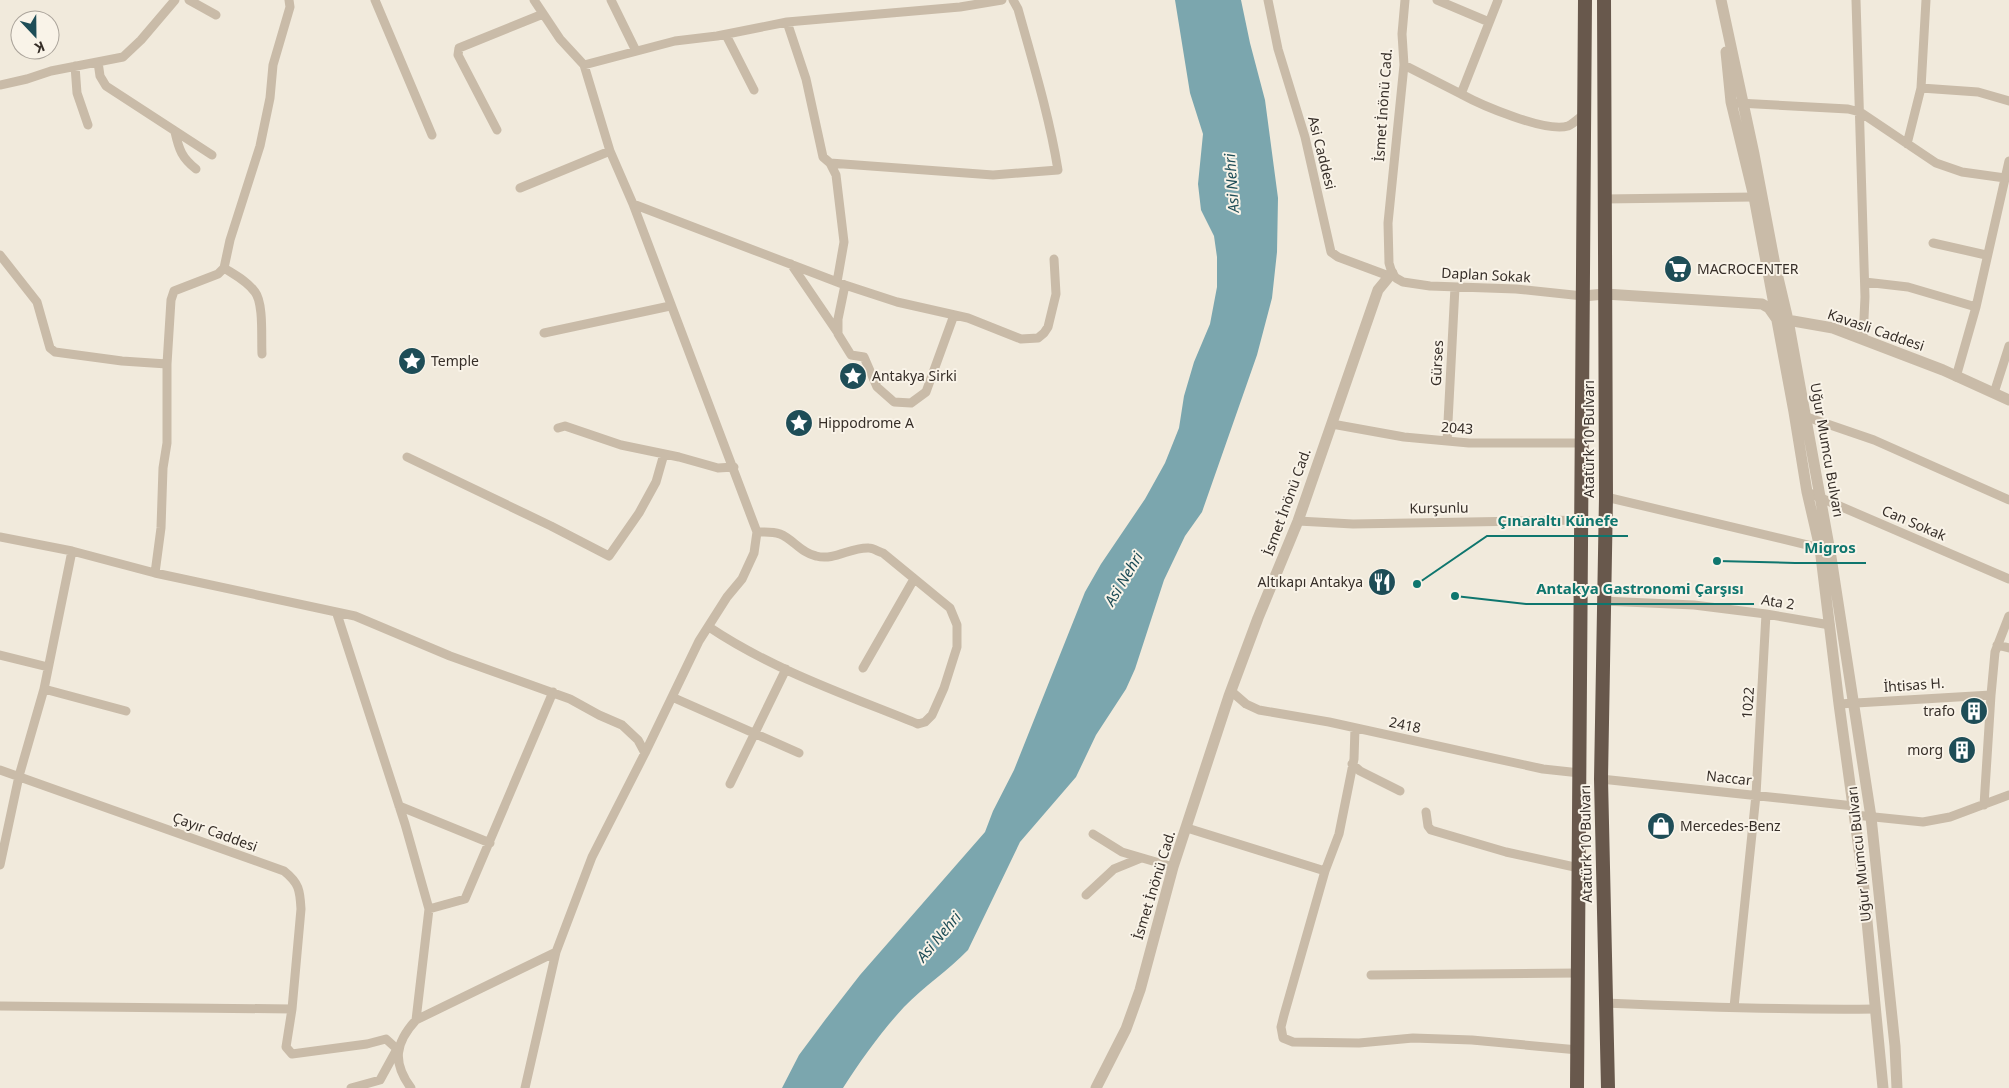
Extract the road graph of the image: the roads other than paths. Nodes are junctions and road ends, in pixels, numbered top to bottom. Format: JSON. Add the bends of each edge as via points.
{"nodes":[{"id":1,"x":175,"y":0,"type":"edge"},
{"id":2,"x":189,"y":0,"type":"edge"},
{"id":3,"x":289,"y":0,"type":"edge"},
{"id":4,"x":375,"y":0,"type":"edge"},
{"id":5,"x":534,"y":0,"type":"edge"},
{"id":6,"x":611,"y":0,"type":"edge"},
{"id":7,"x":1002,"y":0,"type":"edge"},
{"id":8,"x":1014,"y":0,"type":"edge"},
{"id":9,"x":1268,"y":0,"type":"edge"},
{"id":10,"x":1404,"y":0,"type":"edge"},
{"id":11,"x":1437,"y":0,"type":"edge"},
{"id":12,"x":1498,"y":0,"type":"edge"},
{"id":13,"x":1585,"y":0,"type":"edge"},
{"id":14,"x":1604,"y":0,"type":"edge"},
{"id":15,"x":1721,"y":0,"type":"edge"},
{"id":16,"x":1856,"y":0,"type":"edge"},
{"id":17,"x":1926,"y":0,"type":"edge"},
{"id":18,"x":543,"y":14,"type":"junction"},
{"id":19,"x":216,"y":15,"type":"dead end"},
{"id":20,"x":788,"y":22,"type":"junction"},
{"id":21,"x":1489,"y":22,"type":"junction"},
{"id":22,"x":726,"y":35,"type":"junction"},
{"id":23,"x":636,"y":51,"type":"junction"},
{"id":24,"x":98,"y":62,"type":"junction"},
{"id":25,"x":1404,"y":65,"type":"junction"},
{"id":26,"x":75,"y":66,"type":"junction"},
{"id":27,"x":584,"y":66,"type":"junction"},
{"id":28,"x":0,"y":85,"type":"edge"},
{"id":29,"x":1921,"y":88,"type":"junction"},
{"id":30,"x":754,"y":90,"type":"dead end"},
{"id":31,"x":1461,"y":94,"type":"junction"},
{"id":32,"x":2009,"y":101,"type":"edge"},
{"id":33,"x":1731,"y":102,"type":"junction"},
{"id":34,"x":1744,"y":103,"type":"junction"},
{"id":35,"x":1860,"y":112,"type":"junction"},
{"id":36,"x":1583,"y":115,"type":"junction"},
{"id":37,"x":88,"y":124,"type":"dead end"},
{"id":38,"x":497,"y":130,"type":"dead end"},
{"id":39,"x":175,"y":132,"type":"junction"},
{"id":40,"x":432,"y":135,"type":"dead end"},
{"id":41,"x":1908,"y":144,"type":"junction"},
{"id":42,"x":610,"y":151,"type":"junction"},
{"id":43,"x":212,"y":155,"type":"dead end"},
{"id":44,"x":2009,"y":161,"type":"edge"},
{"id":45,"x":830,"y":163,"type":"junction"},
{"id":46,"x":196,"y":169,"type":"dead end"},
{"id":47,"x":2005,"y":178,"type":"junction"},
{"id":48,"x":520,"y":188,"type":"dead end"},
{"id":49,"x":1754,"y":197,"type":"junction"},
{"id":50,"x":1604,"y":200,"type":"junction"},
{"id":51,"x":633,"y":204,"type":"junction"},
{"id":52,"x":1933,"y":243,"type":"dead end"},
{"id":53,"x":0,"y":255,"type":"edge"},
{"id":54,"x":1986,"y":255,"type":"junction"},
{"id":55,"x":1054,"y":259,"type":"dead end"},
{"id":56,"x":791,"y":264,"type":"junction"},
{"id":57,"x":224,"y":268,"type":"junction"},
{"id":58,"x":1391,"y":275,"type":"junction"},
{"id":59,"x":1864,"y":282,"type":"junction"},
{"id":60,"x":841,"y":283,"type":"junction"},
{"id":61,"x":1455,"y":287,"type":"junction"},
{"id":62,"x":1605,"y":294,"type":"junction"},
{"id":63,"x":1583,"y":296,"type":"junction"},
{"id":64,"x":670,"y":306,"type":"junction"},
{"id":65,"x":1976,"y":307,"type":"junction"},
{"id":66,"x":954,"y":315,"type":"junction"},
{"id":67,"x":1776,"y":318,"type":"junction"},
{"id":68,"x":1788,"y":320,"type":"junction"},
{"id":69,"x":544,"y":333,"type":"dead end"},
{"id":70,"x":838,"y":334,"type":"junction"},
{"id":71,"x":1863,"y":339,"type":"junction"},
{"id":72,"x":2009,"y":346,"type":"edge"},
{"id":73,"x":262,"y":354,"type":"dead end"},
{"id":74,"x":167,"y":364,"type":"junction"},
{"id":75,"x":1956,"y":377,"type":"junction"},
{"id":76,"x":1994,"y":393,"type":"junction"},
{"id":77,"x":2009,"y":400,"type":"edge"},
{"id":78,"x":1794,"y":412,"type":"junction"},
{"id":79,"x":1806,"y":416,"type":"junction"},
{"id":80,"x":1332,"y":424,"type":"junction"},
{"id":81,"x":558,"y":428,"type":"dead end"},
{"id":82,"x":1447,"y":441,"type":"junction"},
{"id":83,"x":1582,"y":443,"type":"junction"},
{"id":84,"x":664,"y":454,"type":"junction"},
{"id":85,"x":407,"y":457,"type":"dead end"},
{"id":86,"x":734,"y":467,"type":"junction"},
{"id":87,"x":1807,"y":492,"type":"junction"},
{"id":88,"x":1606,"y":497,"type":"junction"},
{"id":89,"x":1820,"y":498,"type":"junction"},
{"id":90,"x":2009,"y":500,"type":"edge"},
{"id":91,"x":1581,"y":520,"type":"junction"},
{"id":92,"x":1298,"y":521,"type":"junction"},
{"id":93,"x":757,"y":532,"type":"junction"},
{"id":94,"x":0,"y":536,"type":"edge"},
{"id":95,"x":1820,"y":548,"type":"junction"},
{"id":96,"x":72,"y":551,"type":"junction"},
{"id":97,"x":155,"y":573,"type":"junction"},
{"id":98,"x":914,"y":578,"type":"junction"},
{"id":99,"x":2009,"y":579,"type":"edge"},
{"id":100,"x":1603,"y":600,"type":"junction"},
{"id":101,"x":338,"y":614,"type":"junction"},
{"id":102,"x":1766,"y":614,"type":"junction"},
{"id":103,"x":2009,"y":616,"type":"edge"},
{"id":104,"x":1830,"y":625,"type":"junction"},
{"id":105,"x":709,"y":627,"type":"junction"},
{"id":106,"x":1997,"y":644,"type":"junction"},
{"id":107,"x":2009,"y":648,"type":"edge"},
{"id":108,"x":0,"y":655,"type":"edge"},
{"id":109,"x":48,"y":667,"type":"junction"},
{"id":110,"x":863,"y":668,"type":"dead end"},
{"id":111,"x":786,"y":669,"type":"junction"},
{"id":112,"x":44,"y":689,"type":"junction"},
{"id":113,"x":1231,"y":691,"type":"junction"},
{"id":114,"x":553,"y":692,"type":"junction"},
{"id":115,"x":1991,"y":695,"type":"junction"},
{"id":116,"x":672,"y":697,"type":"junction"},
{"id":117,"x":1852,"y":703,"type":"junction"},
{"id":118,"x":1839,"y":704,"type":"junction"},
{"id":119,"x":126,"y":711,"type":"dead end"},
{"id":120,"x":1355,"y":728,"type":"junction"},
{"id":121,"x":754,"y":733,"type":"junction"},
{"id":122,"x":645,"y":753,"type":"junction"},
{"id":123,"x":799,"y":753,"type":"dead end"},
{"id":124,"x":1352,"y":764,"type":"junction"},
{"id":125,"x":0,"y":770,"type":"edge"},
{"id":126,"x":1580,"y":773,"type":"junction"},
{"id":127,"x":19,"y":776,"type":"junction"},
{"id":128,"x":1601,"y":779,"type":"junction"},
{"id":129,"x":730,"y":784,"type":"dead end"},
{"id":130,"x":1400,"y":791,"type":"dead end"},
{"id":131,"x":1756,"y":794,"type":"junction"},
{"id":132,"x":2009,"y":795,"type":"edge"},
{"id":133,"x":1984,"y":805,"type":"junction"},
{"id":134,"x":399,"y":806,"type":"junction"},
{"id":135,"x":1855,"y":810,"type":"junction"},
{"id":136,"x":1426,"y":812,"type":"dead end"},
{"id":137,"x":1871,"y":817,"type":"junction"},
{"id":138,"x":1186,"y":828,"type":"junction"},
{"id":139,"x":1093,"y":834,"type":"dead end"},
{"id":140,"x":490,"y":842,"type":"junction"},
{"id":141,"x":1141,"y":858,"type":"junction"},
{"id":142,"x":0,"y":865,"type":"edge"},
{"id":143,"x":1173,"y":867,"type":"junction"},
{"id":144,"x":1579,"y":868,"type":"junction"},
{"id":145,"x":1325,"y":871,"type":"junction"},
{"id":146,"x":1086,"y":895,"type":"dead end"},
{"id":147,"x":429,"y":909,"type":"junction"},
{"id":148,"x":556,"y":952,"type":"junction"},
{"id":149,"x":1578,"y":973,"type":"junction"},
{"id":150,"x":1371,"y":975,"type":"dead end"},
{"id":151,"x":1605,"y":1003,"type":"junction"},
{"id":152,"x":0,"y":1006,"type":"edge"},
{"id":153,"x":1734,"y":1007,"type":"junction"},
{"id":154,"x":292,"y":1009,"type":"junction"},
{"id":155,"x":1875,"y":1009,"type":"junction"},
{"id":156,"x":416,"y":1020,"type":"junction"},
{"id":157,"x":397,"y":1049,"type":"junction"},
{"id":158,"x":1578,"y":1050,"type":"junction"},
{"id":159,"x":350,"y":1088,"type":"edge"},
{"id":160,"x":411,"y":1088,"type":"edge"},
{"id":161,"x":525,"y":1088,"type":"edge"},
{"id":162,"x":1096,"y":1088,"type":"edge"},
{"id":163,"x":1577,"y":1088,"type":"edge"},
{"id":164,"x":1608,"y":1088,"type":"edge"},
{"id":165,"x":1883,"y":1088,"type":"edge"},
{"id":166,"x":1897,"y":1088,"type":"edge"}],
"edges":[{"from":1,"to":24,"type":"street","via":[[123,57]]},
{"from":2,"to":19,"type":"street"},
{"from":3,"to":57,"type":"street","via":[[290,8],[273,65],[260,146]]},
{"from":4,"to":40,"type":"street"},
{"from":5,"to":18,"type":"street"},
{"from":6,"to":23,"type":"street"},
{"from":7,"to":20,"type":"street","via":[[960,7]]},
{"from":8,"to":45,"type":"street","via":[[1042,94],[1058,170],[993,175]]},
{"from":9,"to":58,"type":"street","name":"Asi Caddesi","via":[[1278,50],[1305,137],[1331,252]]},
{"from":10,"to":25,"type":"street","name":"İsmet İnönü Cad."},
{"from":11,"to":21,"type":"street"},
{"from":12,"to":21,"type":"street"},
{"from":13,"to":36,"type":"highway","name":"Atatürk 10 Bulvarı"},
{"from":14,"to":50,"type":"highway","name":"Atatürk 10 Bulvarı"},
{"from":15,"to":33,"type":"street","name":"Uğur Mumcu Bulvarı"},
{"from":15,"to":34,"type":"street","name":"Uğur Mumcu Bulvarı"},
{"from":16,"to":35,"type":"street"},
{"from":17,"to":29,"type":"street"},
{"from":18,"to":27,"type":"street"},
{"from":18,"to":38,"type":"street","via":[[459,48],[458,55]]},
{"from":20,"to":22,"type":"street"},
{"from":20,"to":45,"type":"street","via":[[806,79],[823,157]]},
{"from":21,"to":31,"type":"street"},
{"from":22,"to":23,"type":"street","via":[[675,41]]},
{"from":22,"to":30,"type":"street"},
{"from":23,"to":27,"type":"street"},
{"from":24,"to":26,"type":"street"},
{"from":24,"to":39,"type":"street","via":[[100,76],[106,86]]},
{"from":25,"to":31,"type":"street"},
{"from":25,"to":58,"type":"street","name":"İsmet İnönü Cad.","via":[[1388,223]]},
{"from":26,"to":28,"type":"street"},
{"from":26,"to":37,"type":"street","via":[[77,93]]},
{"from":27,"to":42,"type":"street"},
{"from":29,"to":32,"type":"street","via":[[1978,92]]},
{"from":29,"to":41,"type":"street"},
{"from":31,"to":36,"type":"street","via":[[1544,126],[1568,126]]},
{"from":33,"to":34,"type":"street"},
{"from":33,"to":49,"type":"street","name":"Uğur Mumcu Bulvarı"},
{"from":34,"to":35,"type":"street"},
{"from":34,"to":68,"type":"street","name":"Uğur Mumcu Bulvarı"},
{"from":35,"to":41,"type":"street"},
{"from":35,"to":59,"type":"street"},
{"from":36,"to":63,"type":"highway","name":"Atatürk 10 Bulvarı"},
{"from":39,"to":43,"type":"street"},
{"from":39,"to":46,"type":"street","via":[[184,160]]},
{"from":41,"to":47,"type":"street","via":[[1936,163],[1962,172]]},
{"from":42,"to":48,"type":"street"},
{"from":42,"to":51,"type":"street"},
{"from":44,"to":47,"type":"street"},
{"from":45,"to":60,"type":"street","via":[[836,175],[844,242]]},
{"from":47,"to":54,"type":"street"},
{"from":49,"to":50,"type":"street"},
{"from":49,"to":67,"type":"street","name":"Uğur Mumcu Bulvarı"},
{"from":50,"to":62,"type":"highway","name":"Atatürk 10 Bulvarı"},
{"from":51,"to":56,"type":"street"},
{"from":51,"to":64,"type":"street"},
{"from":52,"to":54,"type":"street"},
{"from":53,"to":74,"type":"street","via":[[37,302],[50,348],[55,352]]},
{"from":54,"to":65,"type":"street"},
{"from":55,"to":66,"type":"street","via":[[1055,302],[1048,327],[1041,336],[1021,339]]},
{"from":56,"to":60,"type":"street"},
{"from":56,"to":70,"type":"street"},
{"from":57,"to":73,"type":"street","via":[[257,294]]},
{"from":57,"to":74,"type":"street","via":[[218,274],[174,291]]},
{"from":58,"to":61,"type":"street","name":"Daplan Sokak","via":[[1403,282]]},
{"from":58,"to":80,"type":"street","name":"İsmet İnönü Cad.","via":[[1378,290]]},
{"from":59,"to":65,"type":"street","via":[[1908,287]]},
{"from":59,"to":71,"type":"street"},
{"from":60,"to":66,"type":"street","via":[[897,302]]},
{"from":60,"to":70,"type":"street"},
{"from":61,"to":63,"type":"street","name":"Daplan Sokak"},
{"from":61,"to":82,"type":"street","name":"Gürses"},
{"from":62,"to":63,"type":"street","name":"Kavasli Caddesi"},
{"from":62,"to":67,"type":"street","name":"Kavasli Caddesi","via":[[1755,303],[1769,308]]},
{"from":62,"to":88,"type":"highway","name":"Atatürk 10 Bulvarı"},
{"from":63,"to":83,"type":"highway","name":"Atatürk 10 Bulvarı"},
{"from":64,"to":69,"type":"street"},
{"from":64,"to":86,"type":"street"},
{"from":65,"to":75,"type":"street"},
{"from":66,"to":70,"type":"street","via":[[926,392],[911,403],[894,402],[878,387],[864,357],[851,355]]},
{"from":67,"to":68,"type":"street","name":"Kavasli Caddesi"},
{"from":67,"to":78,"type":"street","name":"Uğur Mumcu Bulvarı"},
{"from":68,"to":71,"type":"street","name":"Kavasli Caddesi","via":[[1833,328]]},
{"from":68,"to":79,"type":"street","name":"Uğur Mumcu Bulvarı"},
{"from":71,"to":75,"type":"street","name":"Kavasli Caddesi"},
{"from":72,"to":76,"type":"street"},
{"from":74,"to":97,"type":"street","via":[[167,443]]},
{"from":75,"to":76,"type":"street","name":"Kavasli Caddesi"},
{"from":76,"to":77,"type":"street","name":"Kavasli Caddesi"},
{"from":78,"to":79,"type":"street"},
{"from":78,"to":87,"type":"street","name":"Uğur Mumcu Bulvarı"},
{"from":79,"to":89,"type":"street","name":"Uğur Mumcu Bulvarı"},
{"from":79,"to":90,"type":"street","via":[[1874,440]]},
{"from":80,"to":82,"type":"street","name":"2043","via":[[1404,438]]},
{"from":80,"to":92,"type":"street","name":"İsmet İnönü Cad."},
{"from":81,"to":84,"type":"street","via":[[565,426],[621,445]]},
{"from":82,"to":83,"type":"street","name":"2043"},
{"from":83,"to":91,"type":"highway","name":"Atatürk 10 Bulvarı"},
{"from":84,"to":85,"type":"street","via":[[656,482],[609,556]]},
{"from":84,"to":86,"type":"street","via":[[718,468]]},
{"from":86,"to":93,"type":"street"},
{"from":87,"to":89,"type":"street","name":"Can Sokak"},
{"from":87,"to":95,"type":"street","name":"Uğur Mumcu Bulvarı"},
{"from":88,"to":95,"type":"street"},
{"from":88,"to":100,"type":"highway","name":"Atatürk 10 Bulvarı"},
{"from":89,"to":99,"type":"street","name":"Can Sokak"},
{"from":89,"to":117,"type":"street","name":"Uğur Mumcu Bulvarı"},
{"from":91,"to":92,"type":"street","name":"Kurşunlu","via":[[1353,524]]},
{"from":91,"to":126,"type":"highway","name":"Atatürk 10 Bulvarı"},
{"from":92,"to":113,"type":"street","name":"İsmet İnönü Cad."},
{"from":93,"to":98,"type":"street","via":[[782,535],[804,552],[815,556],[842,555],[870,547],[883,553]]},
{"from":93,"to":105,"type":"street","via":[[754,553],[742,580]]},
{"from":94,"to":96,"type":"street"},
{"from":95,"to":104,"type":"street","name":"Uğur Mumcu Bulvarı"},
{"from":96,"to":97,"type":"street"},
{"from":96,"to":109,"type":"street"},
{"from":97,"to":101,"type":"street"},
{"from":98,"to":110,"type":"street"},
{"from":98,"to":111,"type":"street","via":[[950,608],[958,633],[957,648],[944,688],[932,715],[925,722],[918,724]]},
{"from":100,"to":102,"type":"street","name":"Ata 2","via":[[1694,605]]},
{"from":100,"to":128,"type":"highway","name":"Atatürk 10 Bulvarı"},
{"from":101,"to":114,"type":"street","via":[[355,616],[450,656]]},
{"from":101,"to":134,"type":"street"},
{"from":102,"to":104,"type":"street","name":"Ata 2"},
{"from":102,"to":131,"type":"street","name":"1022"},
{"from":103,"to":106,"type":"street"},
{"from":104,"to":118,"type":"street","name":"Uğur Mumcu Bulvarı"},
{"from":105,"to":111,"type":"street"},
{"from":105,"to":116,"type":"street"},
{"from":106,"to":107,"type":"street"},
{"from":106,"to":115,"type":"street"},
{"from":108,"to":109,"type":"street"},
{"from":109,"to":112,"type":"street"},
{"from":111,"to":121,"type":"street"},
{"from":112,"to":119,"type":"street"},
{"from":112,"to":127,"type":"street"},
{"from":113,"to":120,"type":"street","name":"2418","via":[[1246,704],[1260,710]]},
{"from":113,"to":138,"type":"street","name":"İsmet İnönü Cad."},
{"from":114,"to":122,"type":"street","via":[[622,725],[638,740]]},
{"from":114,"to":140,"type":"street"},
{"from":115,"to":117,"type":"street","name":"İhtisas H."},
{"from":115,"to":133,"type":"street"},
{"from":116,"to":121,"type":"street"},
{"from":116,"to":122,"type":"street"},
{"from":117,"to":118,"type":"street","name":"İhtisas H."},
{"from":117,"to":137,"type":"street","name":"Uğur Mumcu Bulvarı"},
{"from":118,"to":135,"type":"street","name":"Uğur Mumcu Bulvarı"},
{"from":120,"to":124,"type":"street"},
{"from":120,"to":126,"type":"street","name":"2418","via":[[1543,769]]},
{"from":121,"to":123,"type":"street"},
{"from":121,"to":129,"type":"street"},
{"from":122,"to":148,"type":"street","via":[[592,857]]},
{"from":124,"to":130,"type":"street"},
{"from":124,"to":145,"type":"street","via":[[1339,834]]},
{"from":125,"to":127,"type":"street","name":"Çayır Caddesi"},
{"from":126,"to":144,"type":"highway","name":"Atatürk 10 Bulvarı"},
{"from":127,"to":142,"type":"street"},
{"from":127,"to":154,"type":"street","name":"Çayır Caddesi","via":[[284,871],[295,880],[301,909]]},
{"from":128,"to":131,"type":"street","name":"Naccar"},
{"from":128,"to":151,"type":"highway","name":"Atatürk 10 Bulvarı"},
{"from":131,"to":135,"type":"street","name":"Naccar"},
{"from":131,"to":153,"type":"street","name":"1022"},
{"from":132,"to":133,"type":"street","name":"Naccar"},
{"from":133,"to":137,"type":"street","name":"Naccar","via":[[1923,822]]},
{"from":134,"to":140,"type":"street"},
{"from":134,"to":147,"type":"street"},
{"from":135,"to":137,"type":"street","name":"Naccar"},
{"from":135,"to":155,"type":"street","name":"Uğur Mumcu Bulvarı"},
{"from":136,"to":144,"type":"street","via":[[1431,830],[1506,852]]},
{"from":137,"to":166,"type":"street","name":"Uğur Mumcu Bulvarı"},
{"from":138,"to":143,"type":"street","name":"İsmet İnönü Cad."},
{"from":138,"to":145,"type":"street"},
{"from":139,"to":141,"type":"street","via":[[1122,852]]},
{"from":140,"to":147,"type":"street","via":[[465,899]]},
{"from":141,"to":143,"type":"street"},
{"from":141,"to":146,"type":"street","via":[[1114,869]]},
{"from":143,"to":162,"type":"street","name":"İsmet İnönü Cad.","via":[[1140,990],[1126,1029]]},
{"from":144,"to":149,"type":"highway","name":"Atatürk 10 Bulvarı"},
{"from":145,"to":158,"type":"street","via":[[1281,1027],[1283,1038],[1293,1042],[1359,1043],[1413,1038],[1472,1040]]},
{"from":147,"to":156,"type":"street"},
{"from":148,"to":156,"type":"street"},
{"from":148,"to":161,"type":"street"},
{"from":149,"to":150,"type":"street"},
{"from":149,"to":158,"type":"highway","name":"Atatürk 10 Bulvarı"},
{"from":151,"to":153,"type":"street"},
{"from":151,"to":164,"type":"highway","name":"Atatürk 10 Bulvarı"},
{"from":152,"to":154,"type":"street"},
{"from":153,"to":155,"type":"street"},
{"from":154,"to":157,"type":"street","name":"Çayır Caddesi","via":[[286,1047],[292,1054],[386,1039]]},
{"from":155,"to":165,"type":"street","name":"Uğur Mumcu Bulvarı"},
{"from":156,"to":157,"type":"street"},
{"from":157,"to":159,"type":"street","via":[[380,1080]]},
{"from":157,"to":160,"type":"street","via":[[402,1076]]},
{"from":158,"to":163,"type":"highway","name":"Atatürk 10 Bulvarı"}]}
